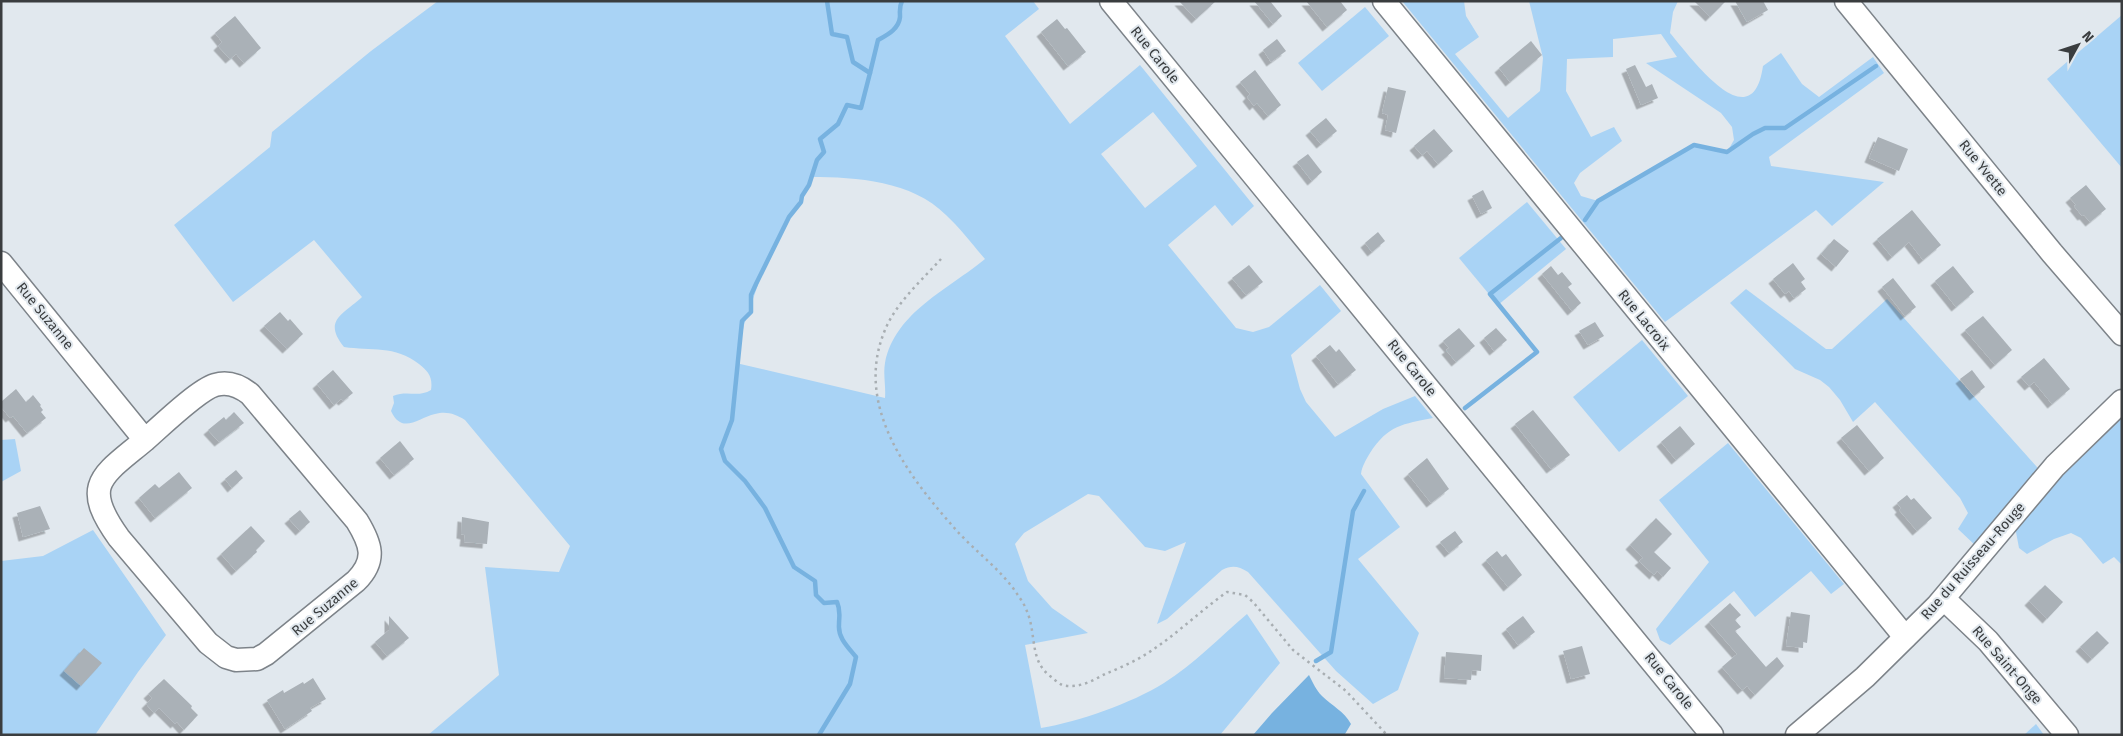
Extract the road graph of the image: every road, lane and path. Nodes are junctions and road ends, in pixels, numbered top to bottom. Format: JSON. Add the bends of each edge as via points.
{"nodes":[{"id":1,"x":1112,"y":1,"type":"edge"},
{"id":2,"x":1384,"y":1,"type":"edge"},
{"id":3,"x":1846,"y":1,"type":"edge"},
{"id":4,"x":941,"y":259,"type":"dead end"},
{"id":5,"x":1,"y":263,"type":"edge"},
{"id":6,"x":2122,"y":334,"type":"edge"},
{"id":7,"x":2122,"y":401,"type":"edge"},
{"id":8,"x":145,"y":440,"type":"junction"},
{"id":9,"x":1944,"y":598,"type":"junction"},
{"id":10,"x":1905,"y":637,"type":"junction"},
{"id":11,"x":1387,"y":735,"type":"edge"},
{"id":12,"x":1712,"y":735,"type":"edge"},
{"id":13,"x":1797,"y":735,"type":"edge"},
{"id":14,"x":2067,"y":735,"type":"edge"}],
"edges":[{"from":1,"to":12,"type":"street","name":"Rue Carole"},
{"from":2,"to":10,"type":"street","name":"Rue Lacroix"},
{"from":3,"to":6,"type":"street","name":"Rue Yvette"},
{"from":4,"to":11,"type":"path","via":[[904,300],[885,329],[876,363],[875,385],[881,417],[923,490],[1019,596],[1028,614],[1037,659],[1044,671],[1061,684],[1076,686],[1093,680],[1159,645],[1227,592],[1237,592],[1253,602],[1293,650],[1346,691]]},
{"from":5,"to":8,"type":"street","name":"Rue Suzanne"},
{"from":7,"to":9,"type":"street","name":"Rue du Ruisseau-Rouge","via":[[2055,466]]},
{"from":8,"to":8,"type":"street","name":"Rue Suzanne","via":[[208,388],[222,383],[244,389],[357,521],[368,539],[368,567],[356,581],[266,654],[246,661],[226,657],[196,630],[119,538],[100,505],[98,490],[103,476]]},
{"from":9,"to":10,"type":"street","name":"Rue du Ruisseau-Rouge"},
{"from":9,"to":14,"type":"street","name":"Rue Saint-Onge","via":[[1988,640]]},
{"from":10,"to":13,"type":"street","name":"Rue du Ruisseau-Rouge","via":[[1865,677]]}]}
